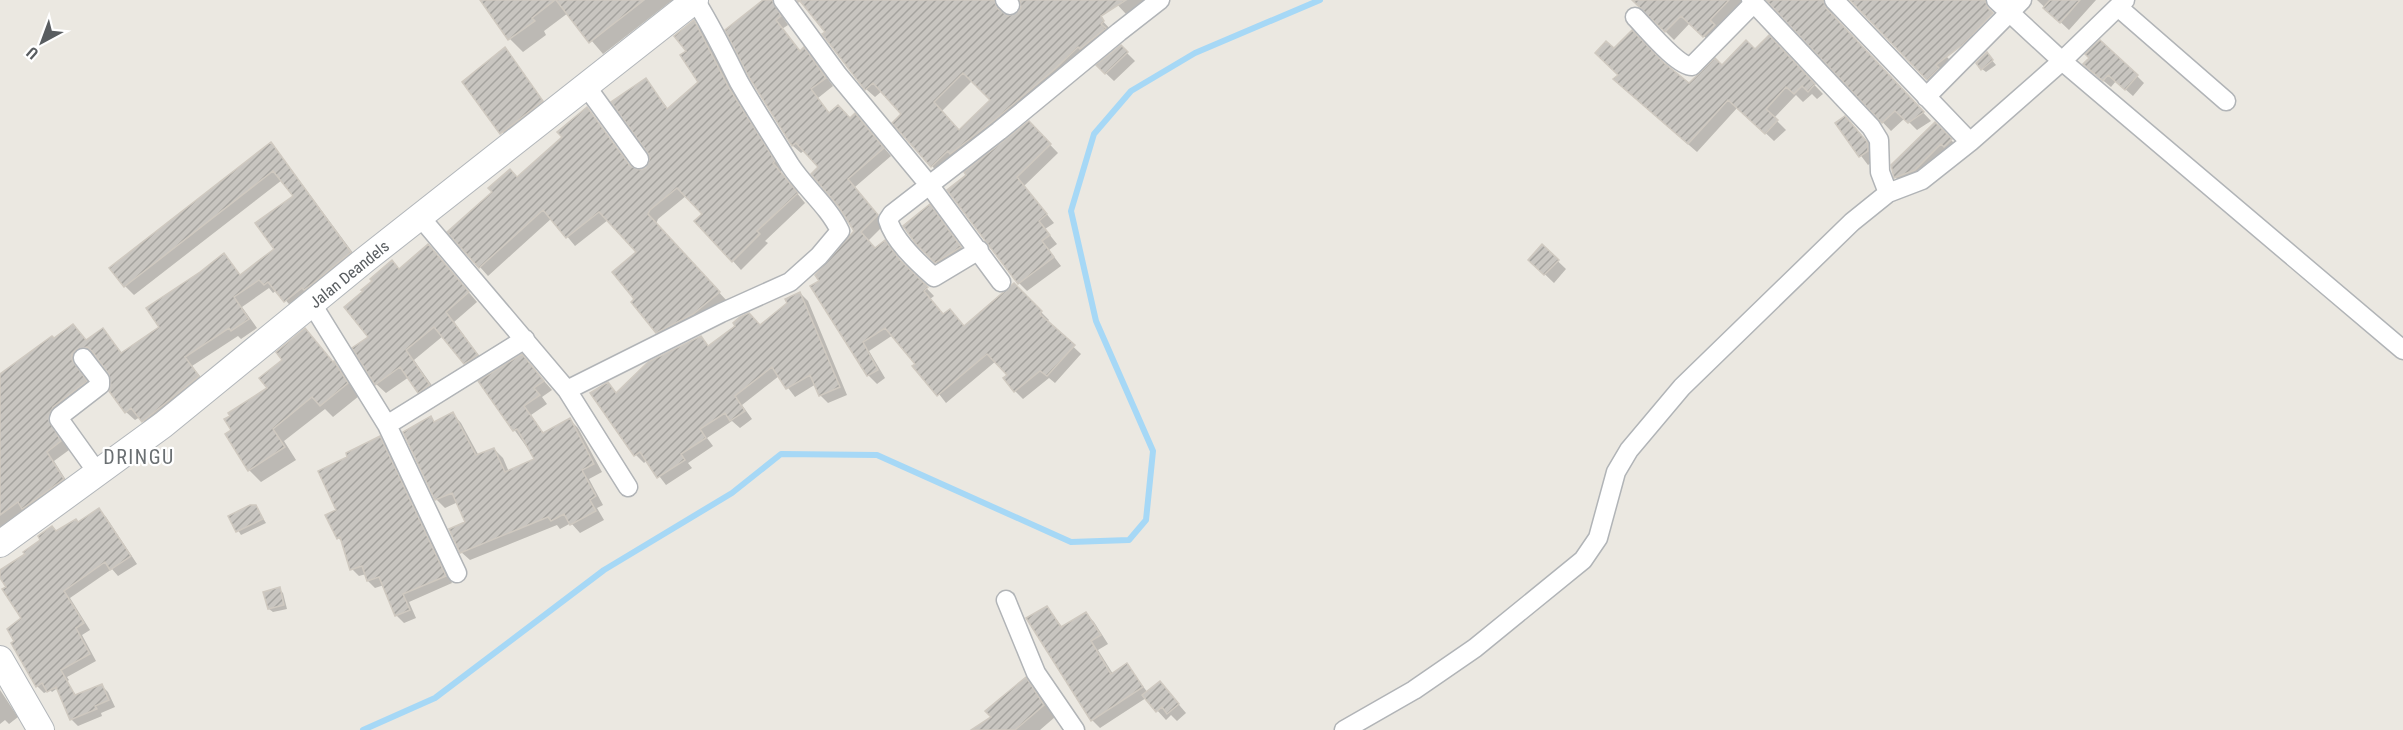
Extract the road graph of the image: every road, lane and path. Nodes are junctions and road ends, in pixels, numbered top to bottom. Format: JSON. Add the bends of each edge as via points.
{"nodes":[{"id":1,"x":695,"y":0,"type":"edge"},
{"id":2,"x":783,"y":0,"type":"edge"},
{"id":3,"x":1160,"y":0,"type":"edge"},
{"id":4,"x":1834,"y":0,"type":"edge"},
{"id":5,"x":2022,"y":0,"type":"edge"},
{"id":6,"x":1752,"y":2,"type":"edge"},
{"id":7,"x":2121,"y":3,"type":"edge"},
{"id":8,"x":2002,"y":6,"type":"edge"},
{"id":9,"x":1635,"y":17,"type":"dead end"},
{"id":10,"x":2061,"y":61,"type":"junction"},
{"id":11,"x":586,"y":86,"type":"junction"},
{"id":12,"x":1926,"y":97,"type":"junction"},
{"id":13,"x":2226,"y":101,"type":"dead end"},
{"id":14,"x":1970,"y":142,"type":"junction"},
{"id":15,"x":639,"y":159,"type":"dead end"},
{"id":16,"x":930,"y":186,"type":"junction"},
{"id":17,"x":1888,"y":193,"type":"junction"},
{"id":18,"x":421,"y":218,"type":"junction"},
{"id":19,"x":979,"y":250,"type":"junction"},
{"id":20,"x":1001,"y":282,"type":"dead end"},
{"id":21,"x":312,"y":304,"type":"junction"},
{"id":22,"x":525,"y":339,"type":"junction"},
{"id":23,"x":2403,"y":350,"type":"edge"},
{"id":24,"x":82,"y":358,"type":"dead end"},
{"id":25,"x":567,"y":390,"type":"junction"},
{"id":26,"x":387,"y":425,"type":"junction"},
{"id":27,"x":97,"y":472,"type":"junction"},
{"id":28,"x":628,"y":487,"type":"dead end"},
{"id":29,"x":0,"y":544,"type":"edge"},
{"id":30,"x":457,"y":573,"type":"dead end"},
{"id":31,"x":1006,"y":600,"type":"dead end"},
{"id":32,"x":0,"y":659,"type":"edge"},
{"id":33,"x":41,"y":730,"type":"edge"},
{"id":34,"x":1075,"y":730,"type":"edge"},
{"id":35,"x":1344,"y":730,"type":"edge"}],
"edges":[{"from":1,"to":11,"type":"street","name":"Jalan Deandels"},
{"from":1,"to":25,"type":"street","via":[[797,176],[835,219],[840,231],[790,282]]},
{"from":2,"to":16,"type":"street","via":[[838,75]]},
{"from":3,"to":16,"type":"street"},
{"from":4,"to":12,"type":"street"},
{"from":5,"to":8,"type":"street"},
{"from":6,"to":9,"type":"street","via":[[1692,66],[1678,60]]},
{"from":6,"to":17,"type":"street","via":[[1871,127],[1879,140],[1880,172]]},
{"from":7,"to":10,"type":"street"},
{"from":7,"to":13,"type":"street"},
{"from":8,"to":10,"type":"street"},
{"from":8,"to":12,"type":"street"},
{"from":10,"to":14,"type":"street"},
{"from":10,"to":23,"type":"street"},
{"from":11,"to":15,"type":"street"},
{"from":11,"to":18,"type":"street","name":"Jalan Deandels"},
{"from":12,"to":14,"type":"street"},
{"from":14,"to":17,"type":"street","via":[[1922,180]]},
{"from":16,"to":19,"type":"street"},
{"from":16,"to":19,"type":"street","via":[[892,214],[888,220],[891,230],[934,277]]},
{"from":17,"to":35,"type":"street","via":[[1852,222],[1682,387],[1629,450],[1616,472],[1598,538],[1583,560],[1475,648],[1414,690]]},
{"from":18,"to":21,"type":"street","name":"Jalan Deandels"},
{"from":18,"to":22,"type":"street"},
{"from":19,"to":20,"type":"street"},
{"from":21,"to":26,"type":"street"},
{"from":21,"to":27,"type":"street","name":"Jalan Deandels","via":[[163,425]]},
{"from":22,"to":25,"type":"street"},
{"from":22,"to":26,"type":"street"},
{"from":24,"to":27,"type":"street","via":[[100,385],[59,419]]},
{"from":25,"to":28,"type":"street"},
{"from":26,"to":30,"type":"street"},
{"from":27,"to":29,"type":"street","name":"Jalan Deandels"},
{"from":31,"to":34,"type":"street","via":[[1036,673]]},
{"from":32,"to":33,"type":"street"}]}
